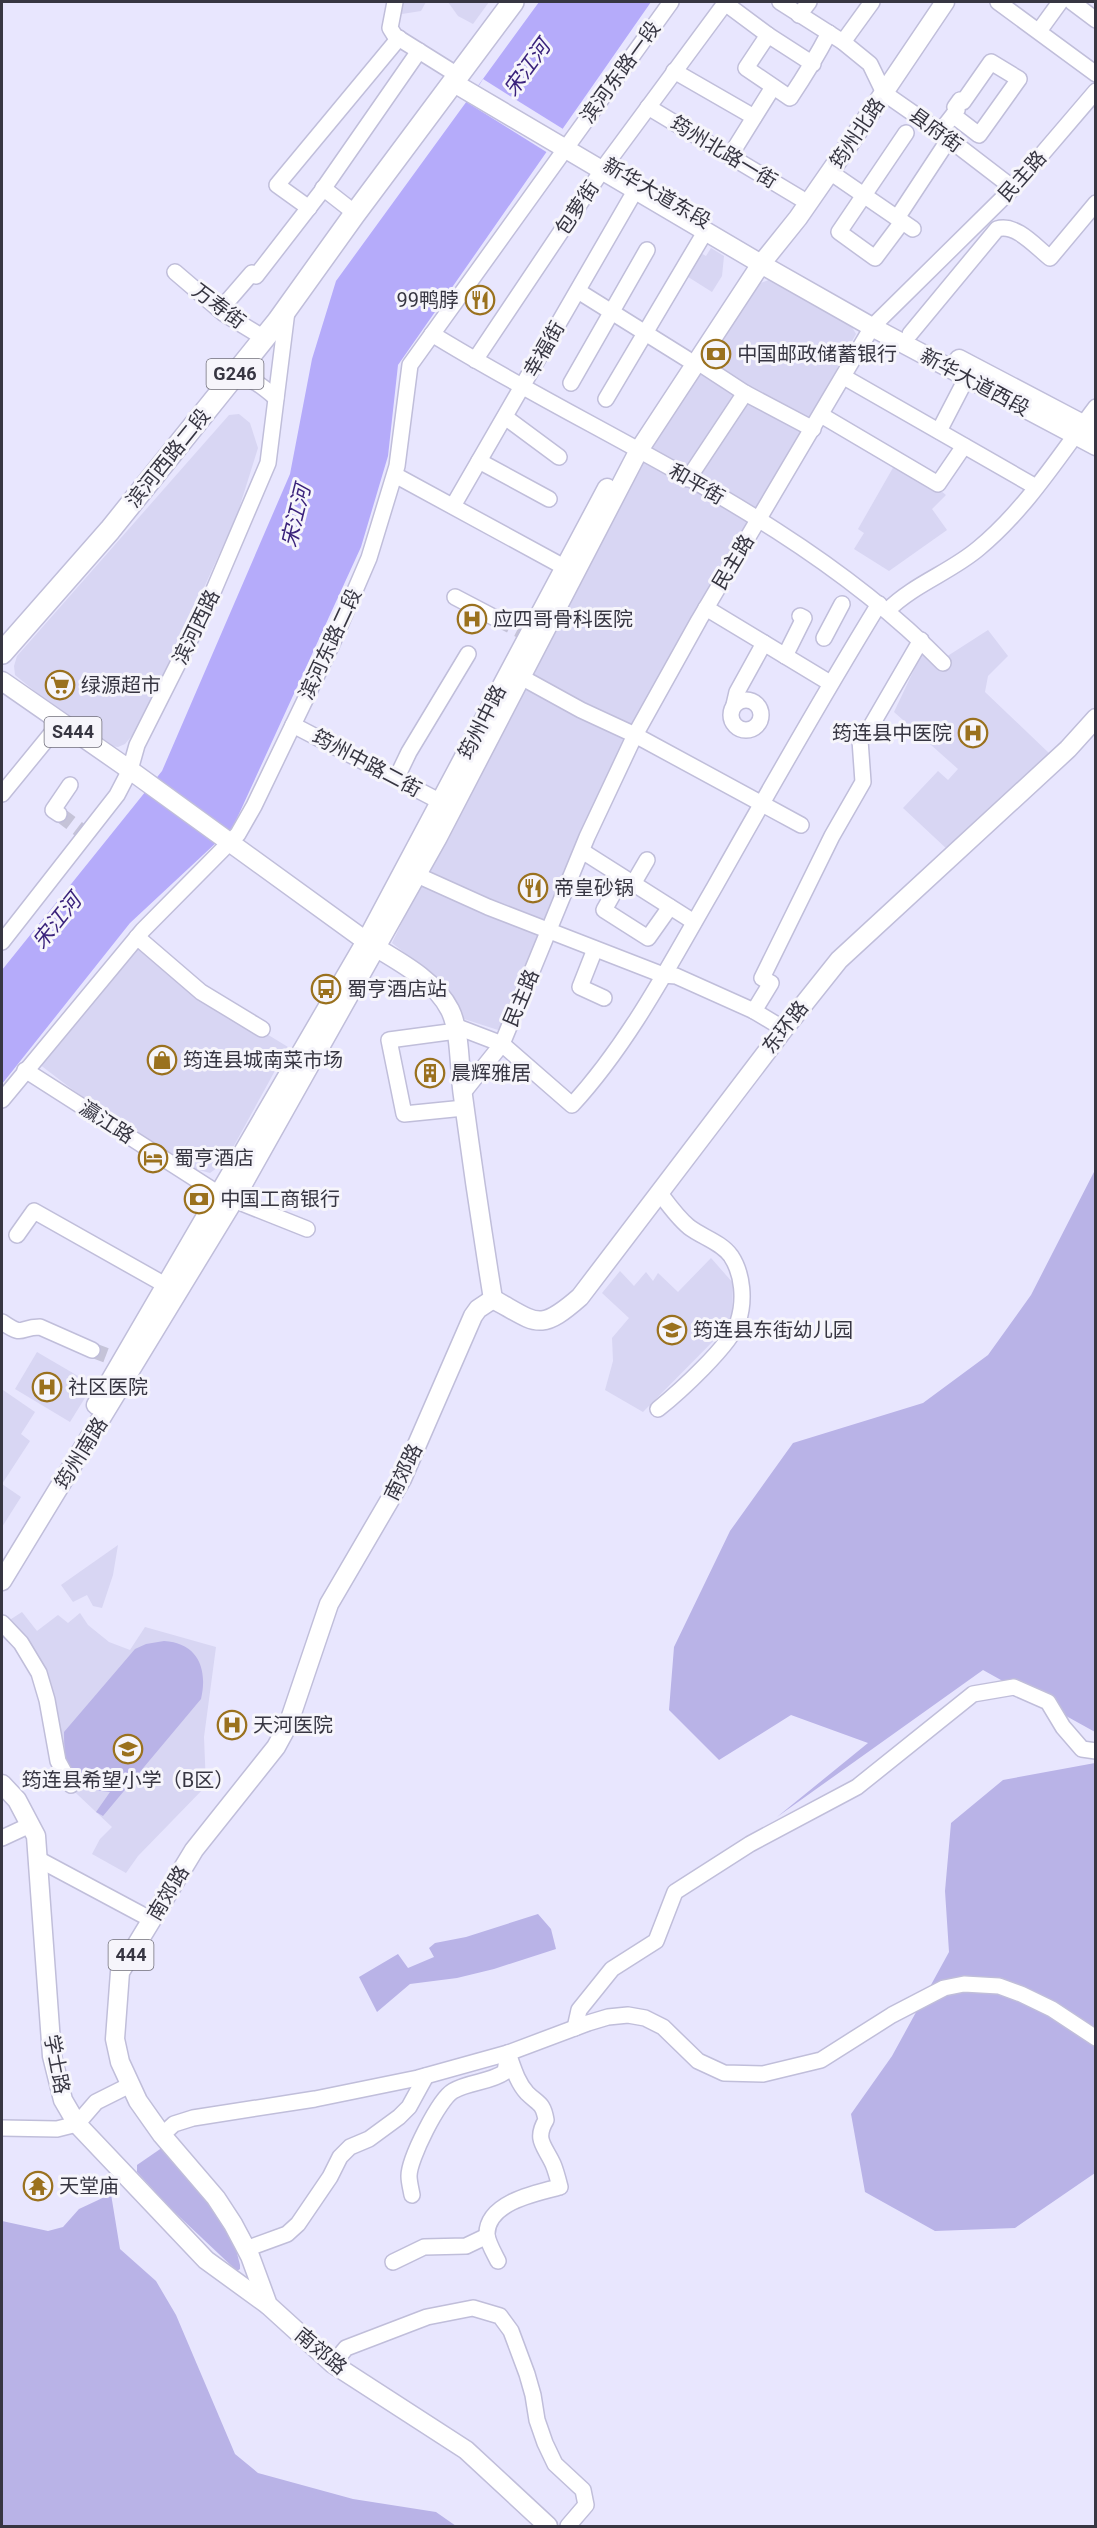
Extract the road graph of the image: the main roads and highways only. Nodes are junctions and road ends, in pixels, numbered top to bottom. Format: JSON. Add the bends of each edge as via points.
{"nodes":[{"id":1,"x":513,"y":2,"type":"edge"},
{"id":2,"x":933,"y":2,"type":"edge"},
{"id":3,"x":945,"y":2,"type":"edge"},
{"id":4,"x":456,"y":80,"type":"junction"},
{"id":5,"x":881,"y":88,"type":"junction"},
{"id":6,"x":604,"y":167,"type":"junction"},
{"id":7,"x":759,"y":257,"type":"junction"},
{"id":8,"x":877,"y":323,"type":"junction"},
{"id":9,"x":1084,"y":430,"type":"edge"},
{"id":10,"x":1095,"y":446,"type":"edge"},
{"id":11,"x":635,"y":448,"type":"junction"},
{"id":12,"x":2,"y":653,"type":"edge"},
{"id":13,"x":2,"y":681,"type":"edge"},
{"id":14,"x":1095,"y":718,"type":"edge"},
{"id":15,"x":371,"y":944,"type":"junction"},
{"id":16,"x":227,"y":1197,"type":"junction"},
{"id":17,"x":493,"y":1299,"type":"junction"},
{"id":18,"x":2,"y":1560,"type":"edge"},
{"id":19,"x":2,"y":1581,"type":"edge"},
{"id":20,"x":2,"y":1784,"type":"edge"},
{"id":21,"x":268,"y":2305,"type":"junction"},
{"id":22,"x":548,"y":2526,"type":"edge"}],
"edges":[{"from":1,"to":4,"type":"highway","number":"G246"},
{"from":2,"to":5,"type":"main road","name":"筠州北路"},
{"from":3,"to":5,"type":"main road","name":"筠州北路"},
{"from":4,"to":6,"type":"main road","name":"新华大道东段"},
{"from":4,"to":12,"type":"highway","name":"滨河西路二段","number":"G246","via":[[234,376],[110,530]]},
{"from":5,"to":7,"type":"main road","name":"筠州北路"},
{"from":5,"to":7,"type":"main road","name":"筠州北路","via":[[830,172]]},
{"from":6,"to":7,"type":"main road","name":"新华大道东段"},
{"from":6,"to":7,"type":"main road","name":"新华大道东段","via":[[635,191],[705,232]]},
{"from":7,"to":8,"type":"main road","name":"新华大道西段"},
{"from":7,"to":11,"type":"main road","name":"筠州中路"},
{"from":8,"to":9,"type":"main road","name":"新华大道西段","via":[[967,377]]},
{"from":8,"to":9,"type":"main road","name":"新华大道西段","via":[[910,334]]},
{"from":9,"to":10,"type":"main road","name":"新华大道西段"},
{"from":11,"to":15,"type":"main road","name":"筠州中路","via":[[525,633]]},
{"from":11,"to":15,"type":"main road","name":"筠州中路","via":[[417,875]]},
{"from":13,"to":15,"type":"main road","number":"S444"},
{"from":14,"to":17,"type":"main road","name":"东环路","via":[[1068,749],[839,960],[580,1297],[547,1320],[530,1319]]},
{"from":15,"to":16,"type":"main road","name":"筠州中路"},
{"from":15,"to":17,"type":"main road","number":"S444","via":[[434,988],[451,1011]]},
{"from":16,"to":18,"type":"main road","name":"筠州南路","via":[[117,1360]]},
{"from":16,"to":19,"type":"main road","name":"筠州南路"},
{"from":17,"to":21,"type":"main road","name":"南郊路","number":"444","via":[[473,1316],[402,1479],[329,1604],[288,1725],[276,1747],[194,1850],[120,1972],[115,2039],[130,2085],[162,2135],[216,2198],[246,2249]]},
{"from":20,"to":21,"type":"main road","name":"学士路","via":[[17,1800],[36,1836],[52,2056],[63,2100],[77,2124],[206,2260]]},
{"from":21,"to":22,"type":"main road","name":"南郊路","number":"444","via":[[333,2364],[466,2450]]}]}
